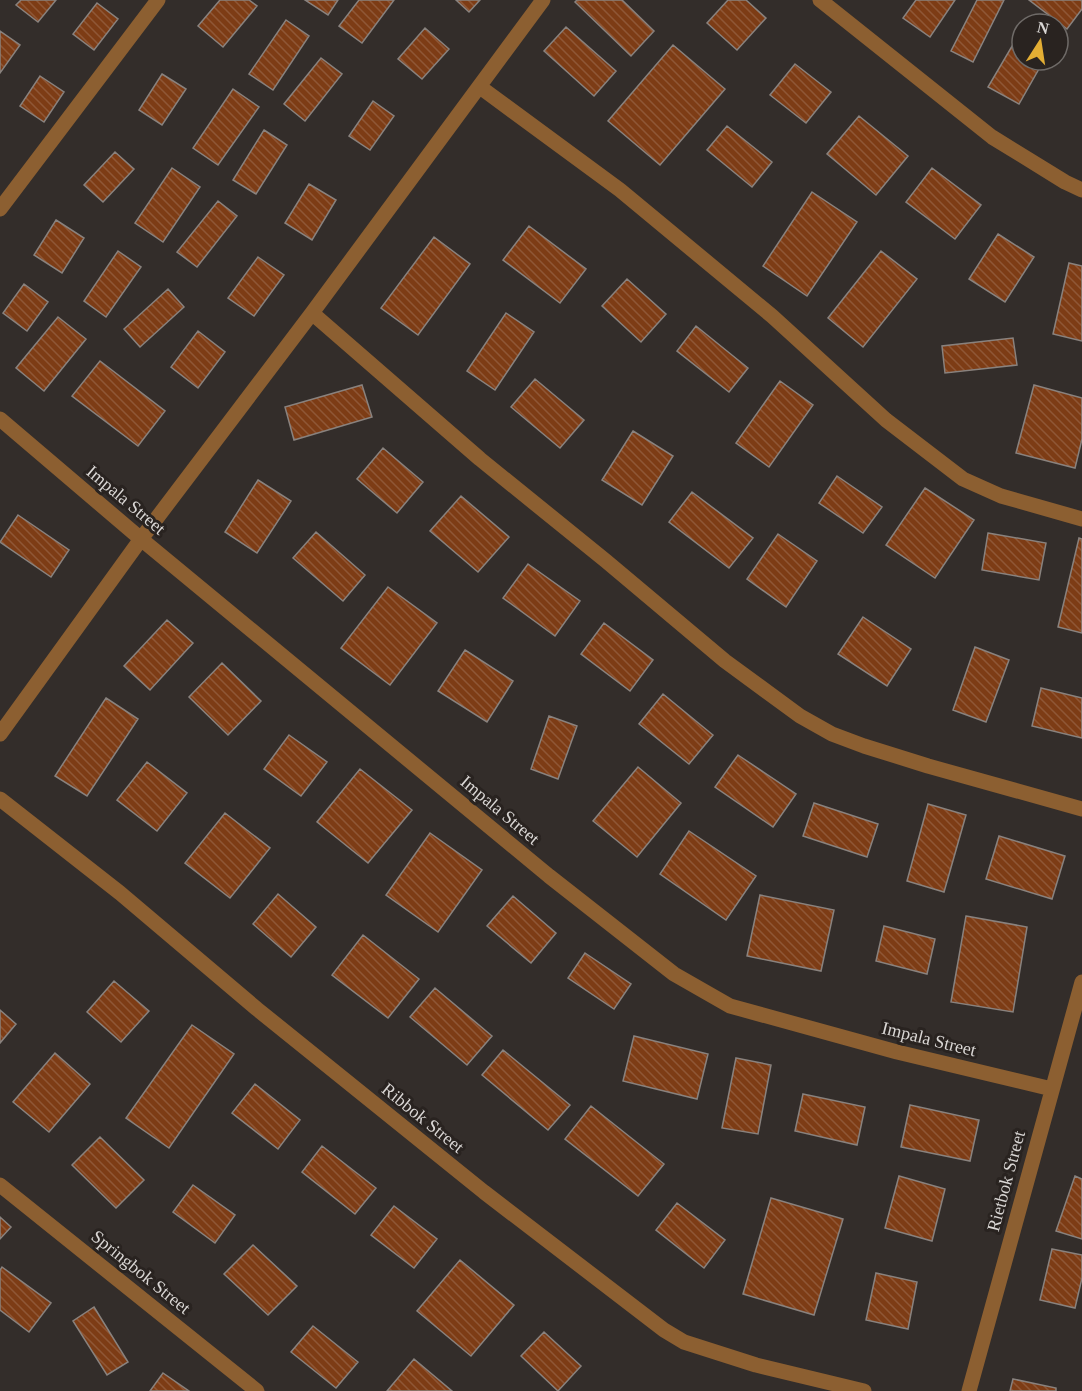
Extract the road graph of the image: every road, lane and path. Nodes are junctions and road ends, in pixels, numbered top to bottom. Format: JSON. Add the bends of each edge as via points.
{"nodes":[{"id":1,"x":158,"y":0,"type":"edge"},
{"id":2,"x":543,"y":0,"type":"edge"},
{"id":3,"x":820,"y":0,"type":"edge"},
{"id":4,"x":480,"y":87,"type":"junction"},
{"id":5,"x":1082,"y":190,"type":"edge"},
{"id":6,"x":0,"y":209,"type":"edge"},
{"id":7,"x":312,"y":313,"type":"junction"},
{"id":8,"x":0,"y":419,"type":"edge"},
{"id":9,"x":1082,"y":519,"type":"edge"},
{"id":10,"x":141,"y":539,"type":"junction"},
{"id":11,"x":0,"y":734,"type":"edge"},
{"id":12,"x":0,"y":799,"type":"edge"},
{"id":13,"x":1082,"y":809,"type":"edge"},
{"id":14,"x":1082,"y":982,"type":"edge"},
{"id":15,"x":1052,"y":1089,"type":"junction"},
{"id":16,"x":0,"y":1185,"type":"edge"},
{"id":17,"x":257,"y":1391,"type":"edge"},
{"id":18,"x":864,"y":1391,"type":"edge"},
{"id":19,"x":969,"y":1391,"type":"edge"}],
"edges":[{"from":1,"to":6,"type":"street"},
{"from":2,"to":4,"type":"street"},
{"from":3,"to":5,"type":"street","via":[[992,137]]},
{"from":4,"to":7,"type":"street"},
{"from":4,"to":9,"type":"street","via":[[629,198],[772,315],[886,420],[963,479],[1001,496]]},
{"from":7,"to":10,"type":"street"},
{"from":7,"to":13,"type":"street","via":[[480,459],[724,661],[800,716],[864,746]]},
{"from":8,"to":10,"type":"street","name":"Impala Street"},
{"from":10,"to":11,"type":"street"},
{"from":10,"to":15,"type":"street","name":"Impala Street","via":[[549,876],[674,974],[730,1006]]},
{"from":12,"to":18,"type":"street","name":"Ribbok Street","via":[[484,1192],[664,1330],[684,1342],[756,1365]]},
{"from":14,"to":15,"type":"street","name":"Rietbok Street"},
{"from":15,"to":19,"type":"street","name":"Rietbok Street"},
{"from":16,"to":17,"type":"street","name":"Springbok Street"}]}
